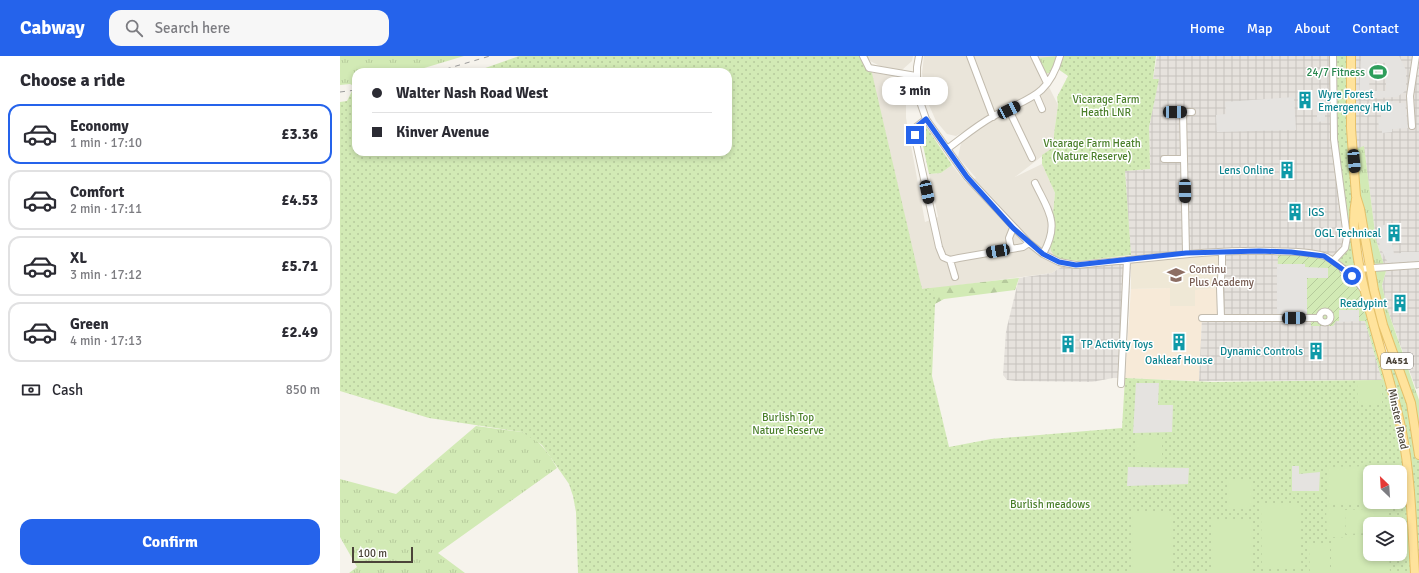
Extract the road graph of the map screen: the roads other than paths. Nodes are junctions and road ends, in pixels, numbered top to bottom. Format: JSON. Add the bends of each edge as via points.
{"nodes":[{"id":1,"x":863,"y":56,"type":"edge"},
{"id":2,"x":919,"y":56,"type":"edge"},
{"id":3,"x":970,"y":56,"type":"edge"},
{"id":4,"x":1034,"y":56,"type":"edge"},
{"id":5,"x":1060,"y":56,"type":"edge"},
{"id":6,"x":1333,"y":56,"type":"edge"},
{"id":7,"x":1351,"y":56,"type":"edge"},
{"id":8,"x":1416,"y":56,"type":"edge"},
{"id":9,"x":916,"y":76,"type":"junction"},
{"id":10,"x":1047,"y":82,"type":"junction"},
{"id":11,"x":1036,"y":95,"type":"junction"},
{"id":12,"x":1042,"y":109,"type":"dead end"},
{"id":13,"x":1009,"y":110,"type":"junction"},
{"id":14,"x":1175,"y":112,"type":"dead end"},
{"id":15,"x":1183,"y":112,"type":"junction"},
{"id":16,"x":1192,"y":112,"type":"dead end"},
{"id":17,"x":1419,"y":116,"type":"edge"},
{"id":18,"x":993,"y":117,"type":"junction"},
{"id":19,"x":1411,"y":117,"type":"junction"},
{"id":20,"x":926,"y":119,"type":"junction"},
{"id":21,"x":1412,"y":126,"type":"dead end"},
{"id":22,"x":947,"y":149,"type":"junction"},
{"id":23,"x":1032,"y":158,"type":"dead end"},
{"id":24,"x":1164,"y":159,"type":"dead end"},
{"id":25,"x":1184,"y":159,"type":"junction"},
{"id":26,"x":1035,"y":183,"type":"dead end"},
{"id":27,"x":1356,"y":196,"type":"junction"},
{"id":28,"x":1013,"y":228,"type":"junction"},
{"id":29,"x":1029,"y":244,"type":"junction"},
{"id":30,"x":1011,"y":249,"type":"junction"},
{"id":31,"x":1222,"y":252,"type":"junction"},
{"id":32,"x":1186,"y":253,"type":"junction"},
{"id":33,"x":1043,"y":254,"type":"junction"},
{"id":34,"x":950,"y":260,"type":"junction"},
{"id":35,"x":1126,"y":260,"type":"junction"},
{"id":36,"x":1333,"y":261,"type":"junction"},
{"id":37,"x":1419,"y":265,"type":"edge"},
{"id":38,"x":1369,"y":268,"type":"junction"},
{"id":39,"x":1360,"y":269,"type":"junction"},
{"id":40,"x":1343,"y":270,"type":"junction"},
{"id":41,"x":954,"y":277,"type":"dead end"},
{"id":42,"x":1364,"y":290,"type":"junction"},
{"id":43,"x":1221,"y":317,"type":"junction"},
{"id":44,"x":1202,"y":318,"type":"dead end"},
{"id":45,"x":1319,"y":318,"type":"dead end"},
{"id":46,"x":1120,"y":384,"type":"dead end"},
{"id":47,"x":1419,"y":455,"type":"edge"},
{"id":48,"x":1415,"y":573,"type":"edge"}],
"edges":[{"from":1,"to":9,"type":"street","via":[[870,68]]},
{"from":2,"to":9,"type":"street"},
{"from":3,"to":18,"type":"street"},
{"from":4,"to":10,"type":"street"},
{"from":5,"to":10,"type":"street","via":[[1054,74]]},
{"from":6,"to":36,"type":"street","via":[[1334,139],[1347,238],[1345,248]]},
{"from":7,"to":27,"type":"main road","number":"A451","via":[[1351,128]]},
{"from":8,"to":19,"type":"street","via":[[1410,96]]},
{"from":9,"to":20,"type":"street","via":[[917,93]]},
{"from":10,"to":11,"type":"street"},
{"from":11,"to":12,"type":"street"},
{"from":11,"to":13,"type":"street"},
{"from":13,"to":18,"type":"street"},
{"from":13,"to":23,"type":"street"},
{"from":14,"to":15,"type":"street"},
{"from":15,"to":16,"type":"street"},
{"from":15,"to":25,"type":"street"},
{"from":17,"to":19,"type":"street"},
{"from":18,"to":22,"type":"street"},
{"from":19,"to":21,"type":"street"},
{"from":20,"to":22,"type":"street"},
{"from":20,"to":34,"type":"street","via":[[916,127],[915,138],[939,247],[943,257]]},
{"from":22,"to":28,"type":"street","via":[[967,177]]},
{"from":24,"to":25,"type":"street"},
{"from":25,"to":32,"type":"street"},
{"from":26,"to":33,"type":"street","via":[[1049,212],[1052,225],[1051,240]]},
{"from":27,"to":38,"type":"main road","number":"A451"},
{"from":27,"to":39,"type":"main road","number":"A451","via":[[1354,227]]},
{"from":28,"to":29,"type":"street"},
{"from":28,"to":30,"type":"street","via":[[1008,242]]},
{"from":29,"to":30,"type":"street"},
{"from":29,"to":33,"type":"street"},
{"from":30,"to":34,"type":"street"},
{"from":31,"to":32,"type":"street"},
{"from":31,"to":36,"type":"street","via":[[1303,253],[1324,256]]},
{"from":31,"to":43,"type":"street"},
{"from":32,"to":35,"type":"street"},
{"from":33,"to":35,"type":"street","via":[[1059,262],[1076,265]]},
{"from":34,"to":41,"type":"street"},
{"from":35,"to":46,"type":"street"},
{"from":36,"to":40,"type":"street"},
{"from":37,"to":38,"type":"street"},
{"from":38,"to":39,"type":"street"},
{"from":38,"to":47,"type":"main road","name":"Minster Road","number":"A451","via":[[1383,325],[1411,403]]},
{"from":39,"to":40,"type":"street"},
{"from":39,"to":42,"type":"main road","name":"Minster Road","number":"A451"},
{"from":40,"to":42,"type":"street"},
{"from":42,"to":48,"type":"main road","name":"Minster Road","number":"A451","via":[[1402,432]]},
{"from":43,"to":44,"type":"street"},
{"from":43,"to":45,"type":"street"}]}
